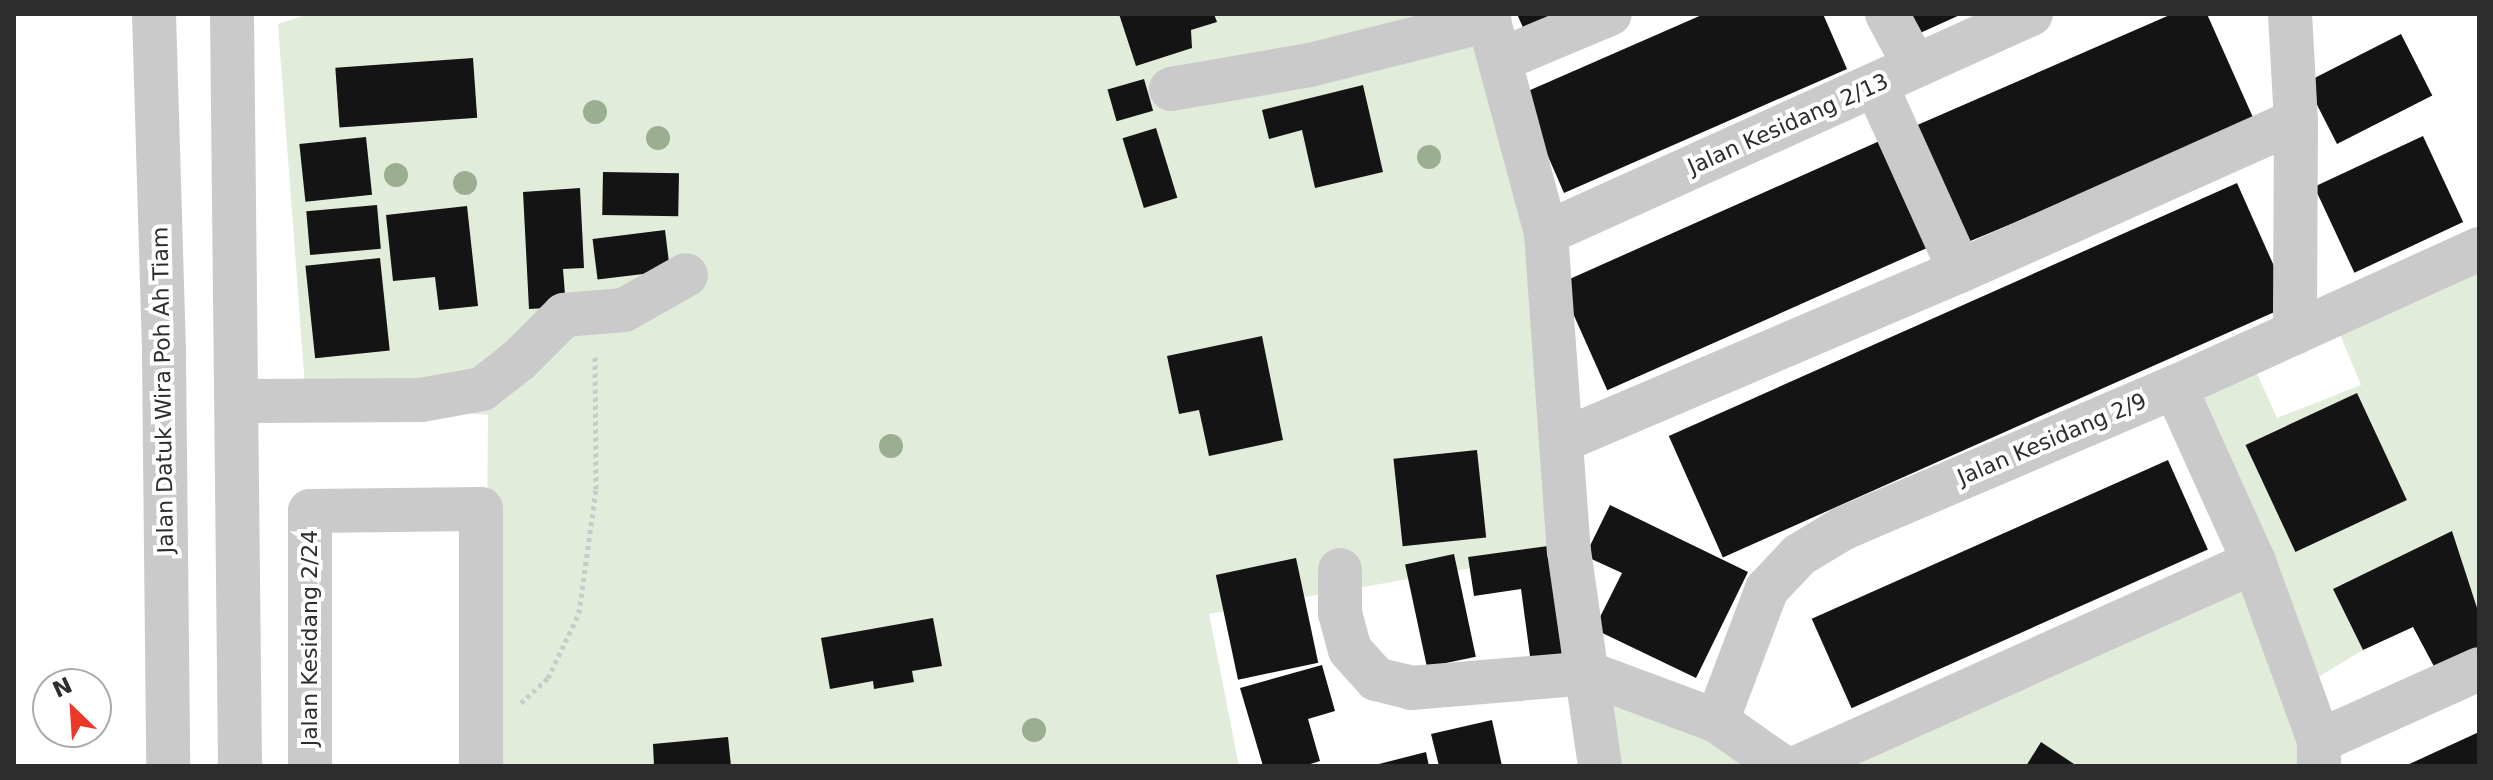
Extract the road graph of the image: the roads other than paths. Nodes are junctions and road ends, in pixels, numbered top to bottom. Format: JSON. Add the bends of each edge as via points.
{"nodes":[{"id":1,"x":154,"y":14,"type":"edge"},
{"id":2,"x":232,"y":14,"type":"edge"},
{"id":3,"x":1610,"y":14,"type":"edge"},
{"id":4,"x":1887,"y":14,"type":"edge"},
{"id":5,"x":2031,"y":14,"type":"edge"},
{"id":6,"x":2290,"y":14,"type":"edge"},
{"id":7,"x":1492,"y":31,"type":"edge"},
{"id":8,"x":1915,"y":66,"type":"junction"},
{"id":9,"x":1876,"y":85,"type":"junction"},
{"id":10,"x":1171,"y":89,"type":"dead end"},
{"id":11,"x":2296,"y":121,"type":"junction"},
{"id":12,"x":1546,"y":233,"type":"junction"},
{"id":13,"x":2479,"y":249,"type":"edge"},
{"id":14,"x":1960,"y":271,"type":"junction"},
{"id":15,"x":686,"y":275,"type":"dead end"},
{"id":16,"x":2295,"y":333,"type":"junction"},
{"id":17,"x":2175,"y":387,"type":"junction"},
{"id":18,"x":238,"y":401,"type":"junction"},
{"id":19,"x":1561,"y":441,"type":"junction"},
{"id":20,"x":2254,"y":562,"type":"junction"},
{"id":21,"x":1340,"y":570,"type":"dead end"},
{"id":22,"x":2479,"y":669,"type":"edge"},
{"id":23,"x":1588,"y":673,"type":"junction"},
{"id":24,"x":1717,"y":721,"type":"junction"},
{"id":25,"x":481,"y":752,"type":"edge"},
{"id":26,"x":2319,"y":754,"type":"edge"},
{"id":27,"x":168,"y":766,"type":"edge"},
{"id":28,"x":240,"y":766,"type":"edge"},
{"id":29,"x":310,"y":766,"type":"edge"},
{"id":30,"x":1600,"y":766,"type":"edge"},
{"id":31,"x":1781,"y":766,"type":"edge"},
{"id":32,"x":1800,"y":766,"type":"edge"}],
"edges":[{"from":1,"to":27,"type":"street","name":"Jalan Datuk Wira Poh Ah Tiam"},
{"from":2,"to":18,"type":"street"},
{"from":3,"to":7,"type":"street"},
{"from":4,"to":8,"type":"street"},
{"from":5,"to":8,"type":"street","name":"Jalan Kesidang 2/13"},
{"from":6,"to":11,"type":"street"},
{"from":7,"to":10,"type":"street"},
{"from":7,"to":12,"type":"street"},
{"from":8,"to":9,"type":"street","name":"Jalan Kesidang 2/13"},
{"from":9,"to":12,"type":"street","name":"Jalan Kesidang 2/13"},
{"from":9,"to":14,"type":"street"},
{"from":11,"to":14,"type":"street"},
{"from":11,"to":16,"type":"street"},
{"from":12,"to":19,"type":"street"},
{"from":13,"to":16,"type":"street","name":"Jalan Kesidang 2/9"},
{"from":14,"to":19,"type":"street"},
{"from":15,"to":18,"type":"street","via":[[624,310],[564,315],[482,389],[421,400]]},
{"from":16,"to":17,"type":"street","name":"Jalan Kesidang 2/9"},
{"from":17,"to":20,"type":"street"},
{"from":17,"to":24,"type":"street","name":"Jalan Kesidang 2/9","via":[[1844,528],[1799,555],[1767,589]]},
{"from":18,"to":28,"type":"street"},
{"from":19,"to":23,"type":"street","via":[[1569,551]]},
{"from":20,"to":26,"type":"street"},
{"from":20,"to":32,"type":"street"},
{"from":21,"to":23,"type":"street","via":[[1340,613],[1350,650],[1376,679],[1411,688]]},
{"from":22,"to":26,"type":"street"},
{"from":23,"to":24,"type":"street"},
{"from":23,"to":30,"type":"street"},
{"from":24,"to":31,"type":"street"},
{"from":25,"to":29,"type":"street","name":"Jalan Kesidang 2/24","via":[[481,509],[310,511]]}]}
